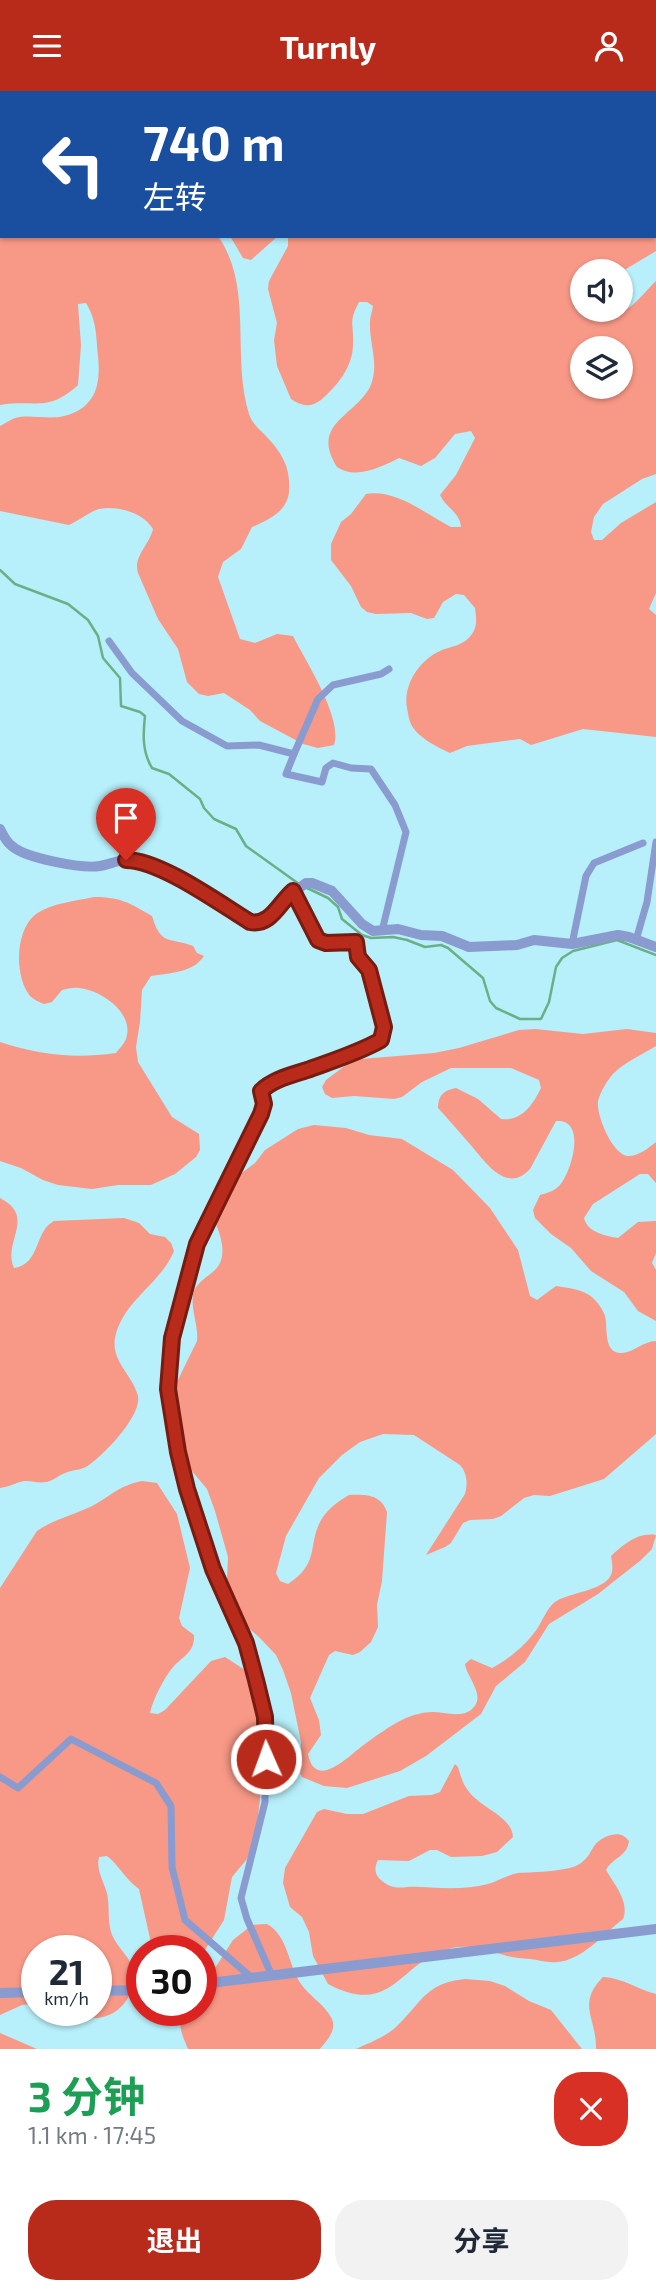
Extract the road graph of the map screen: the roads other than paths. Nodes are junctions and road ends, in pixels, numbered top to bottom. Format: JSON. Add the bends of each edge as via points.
{"nodes":[{"id":1,"x":109,"y":641,"type":"dead end"},
{"id":2,"x":389,"y":669,"type":"dead end"},
{"id":3,"x":294,"y":754,"type":"junction"},
{"id":4,"x":0,"y":829,"type":"edge"},
{"id":5,"x":656,"y":842,"type":"edge"},
{"id":6,"x":643,"y":843,"type":"dead end"},
{"id":7,"x":295,"y":890,"type":"junction"},
{"id":8,"x":382,"y":931,"type":"junction"},
{"id":9,"x":636,"y":940,"type":"junction"},
{"id":10,"x":572,"y":944,"type":"junction"},
{"id":11,"x":656,"y":947,"type":"edge"},
{"id":12,"x":0,"y":1777,"type":"edge"},
{"id":13,"x":656,"y":1929,"type":"edge"},
{"id":14,"x":272,"y":1976,"type":"junction"},
{"id":15,"x":252,"y":1978,"type":"junction"},
{"id":16,"x":217,"y":1982,"type":"edge"},
{"id":17,"x":21,"y":1992,"type":"edge"},
{"id":18,"x":0,"y":1993,"type":"edge"}],
"edges":[{"from":1,"to":3,"type":"street","via":[[132,673],[182,721],[228,746],[259,745]]},
{"from":2,"to":3,"type":"street","via":[[333,685],[318,699]]},
{"from":3,"to":8,"type":"street","via":[[286,774],[322,782],[326,768],[333,763],[371,769],[395,804],[406,832]]},
{"from":4,"to":7,"type":"street","via":[[20,851],[75,866],[134,860],[174,877],[250,922],[269,918]]},
{"from":5,"to":9,"type":"street"},
{"from":6,"to":10,"type":"street","via":[[594,863],[586,876]]},
{"from":7,"to":8,"type":"street","via":[[306,883],[321,885],[367,929]]},
{"from":7,"to":14,"type":"street","via":[[318,940],[358,945],[358,957],[369,970],[384,1027],[381,1040],[261,1091],[261,1114],[208,1218],[190,1265],[172,1338],[168,1378],[187,1489],[213,1569],[246,1643],[265,1717],[265,1802],[241,1898]]},
{"from":8,"to":10,"type":"street","via":[[442,936],[469,947],[534,940]]},
{"from":9,"to":10,"type":"street","via":[[609,936]]},
{"from":9,"to":11,"type":"street"},
{"from":12,"to":15,"type":"street","via":[[18,1788],[71,1739],[156,1783],[171,1806],[172,1867],[185,1920]]},
{"from":13,"to":14,"type":"street"},
{"from":14,"to":15,"type":"street"},
{"from":15,"to":16,"type":"street"},
{"from":17,"to":18,"type":"street"}]}
